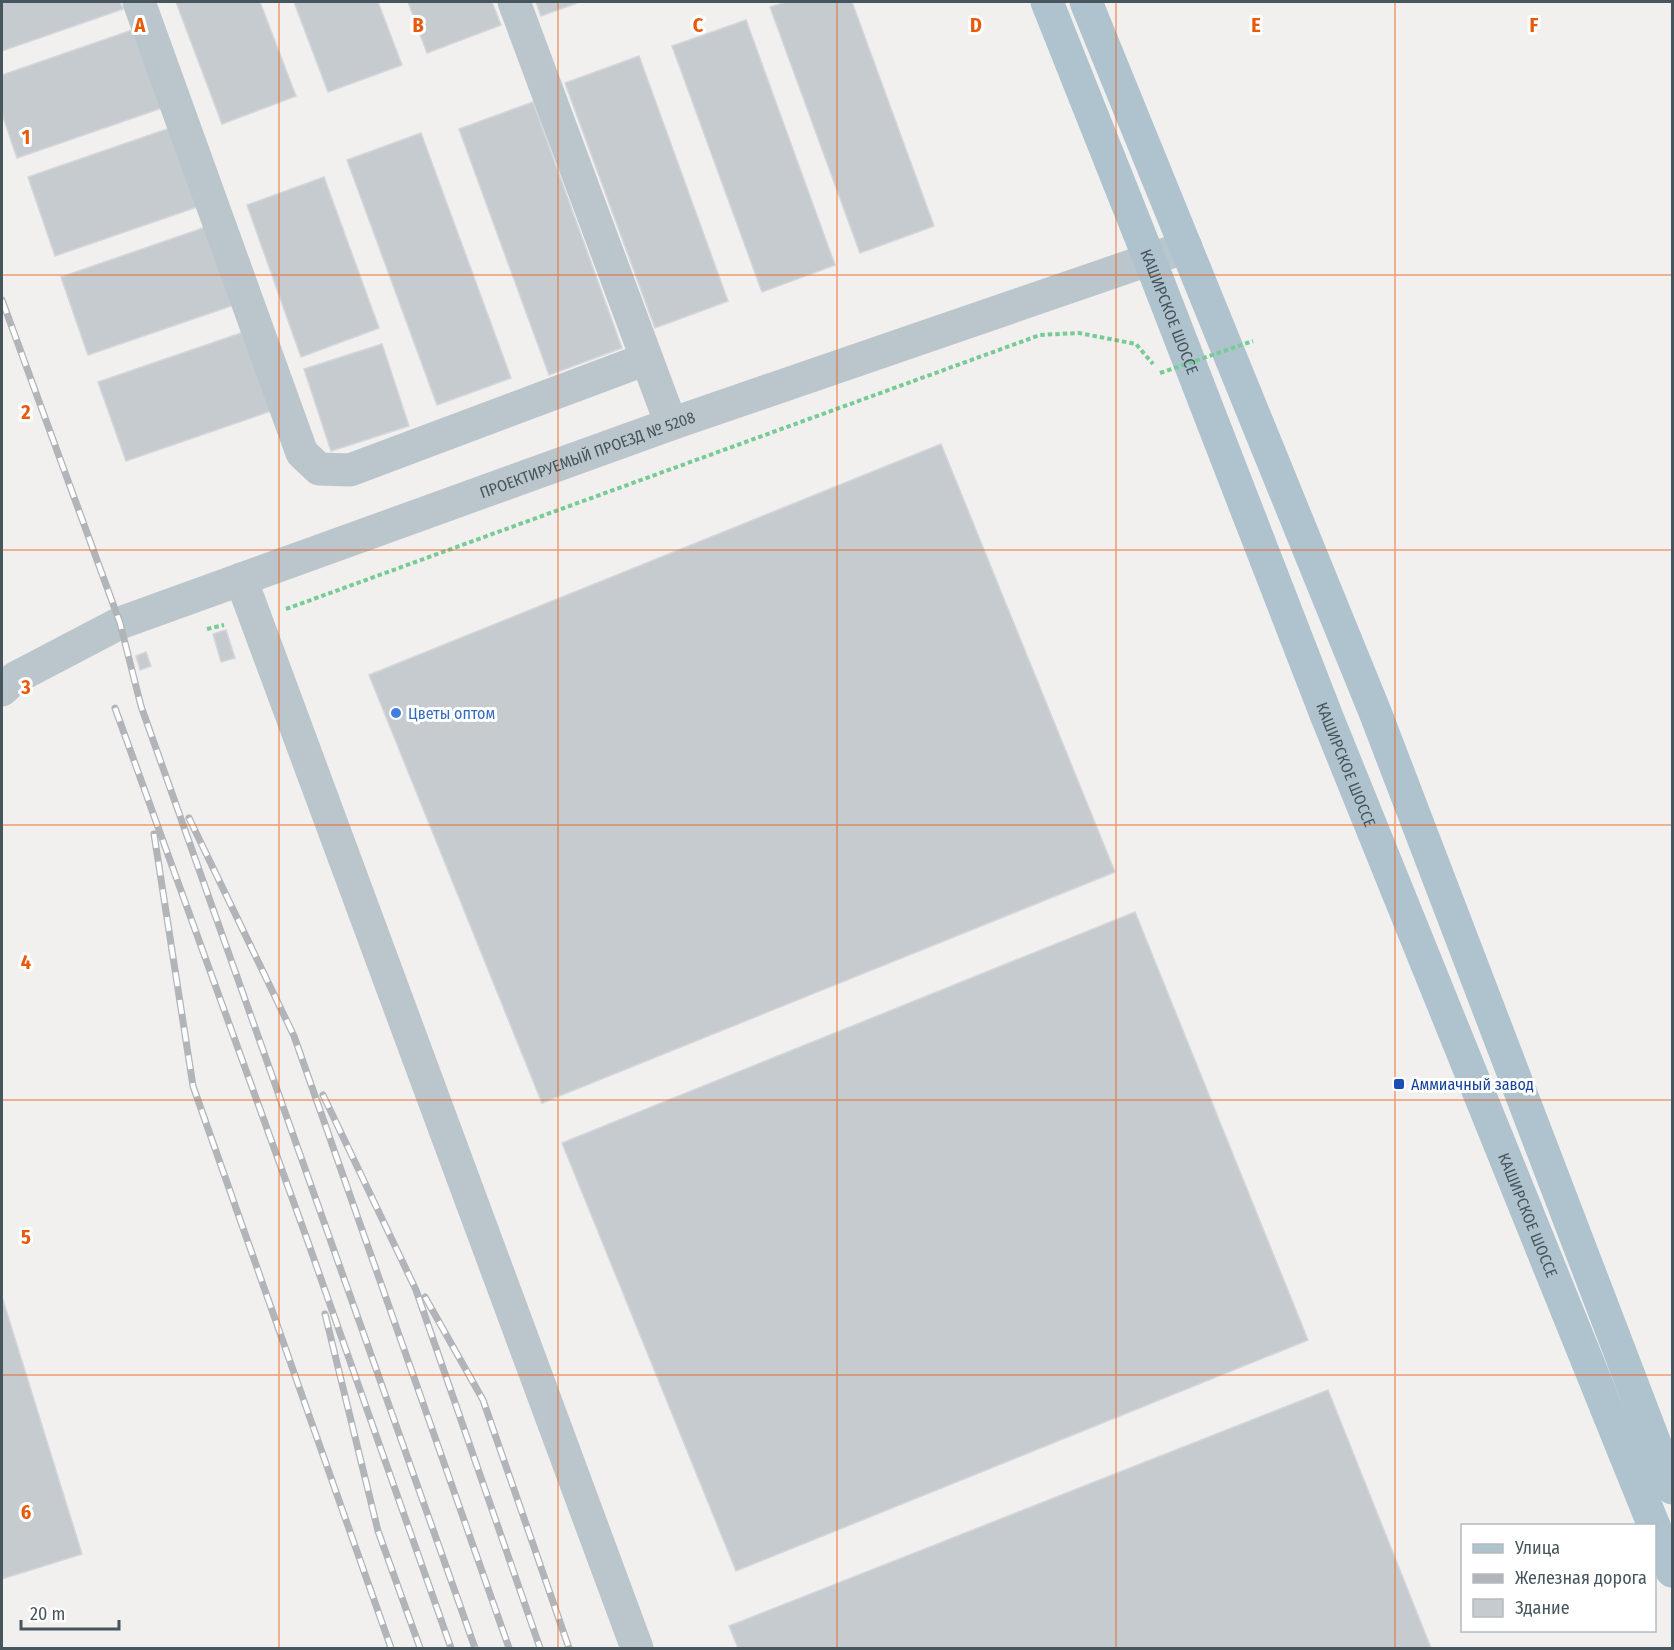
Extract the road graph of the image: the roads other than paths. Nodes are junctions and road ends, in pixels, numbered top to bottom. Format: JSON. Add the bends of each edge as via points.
{"nodes":[{"id":1,"x":139,"y":2,"type":"edge"},
{"id":2,"x":514,"y":2,"type":"edge"},
{"id":3,"x":1047,"y":2,"type":"edge"},
{"id":4,"x":1086,"y":2,"type":"edge"},
{"id":5,"x":1186,"y":247,"type":"junction"},
{"id":6,"x":1149,"y":258,"type":"junction"},
{"id":7,"x":646,"y":359,"type":"junction"},
{"id":8,"x":671,"y":424,"type":"junction"},
{"id":9,"x":242,"y":579,"type":"junction"},
{"id":10,"x":2,"y":690,"type":"edge"},
{"id":11,"x":1672,"y":1488,"type":"edge"},
{"id":12,"x":1653,"y":1524,"type":"edge"},
{"id":13,"x":1656,"y":1531,"type":"edge"},
{"id":14,"x":1672,"y":1571,"type":"edge"},
{"id":15,"x":636,"y":1648,"type":"edge"}],
"edges":[{"from":1,"to":7,"type":"street","via":[[302,453],[319,469],[350,470]]},
{"from":2,"to":7,"type":"street"},
{"from":3,"to":6,"type":"main road","name":"КАШИРСКОЕ ШОССЕ"},
{"from":4,"to":5,"type":"main road"},
{"from":5,"to":6,"type":"street","name":"ПРОЕКТИРУЕМЫЙ ПРОЕЗД № 5208"},
{"from":5,"to":11,"type":"main road","via":[[1375,712]]},
{"from":6,"to":8,"type":"street","name":"ПРОЕКТИРУЕМЫЙ ПРОЕЗД № 5208"},
{"from":6,"to":12,"type":"main road","name":"КАШИРСКОЕ ШОССЕ","via":[[1327,717]]},
{"from":7,"to":8,"type":"street"},
{"from":8,"to":9,"type":"street","name":"ПРОЕКТИРУЕМЫЙ ПРОЕЗД № 5208"},
{"from":9,"to":10,"type":"street","name":"ПРОЕКТИРУЕМЫЙ ПРОЕЗД № 5208","via":[[120,623],[15,678]]},
{"from":9,"to":15,"type":"street"},
{"from":13,"to":14,"type":"main road","name":"КАШИРСКОЕ ШОССЕ"}]}
